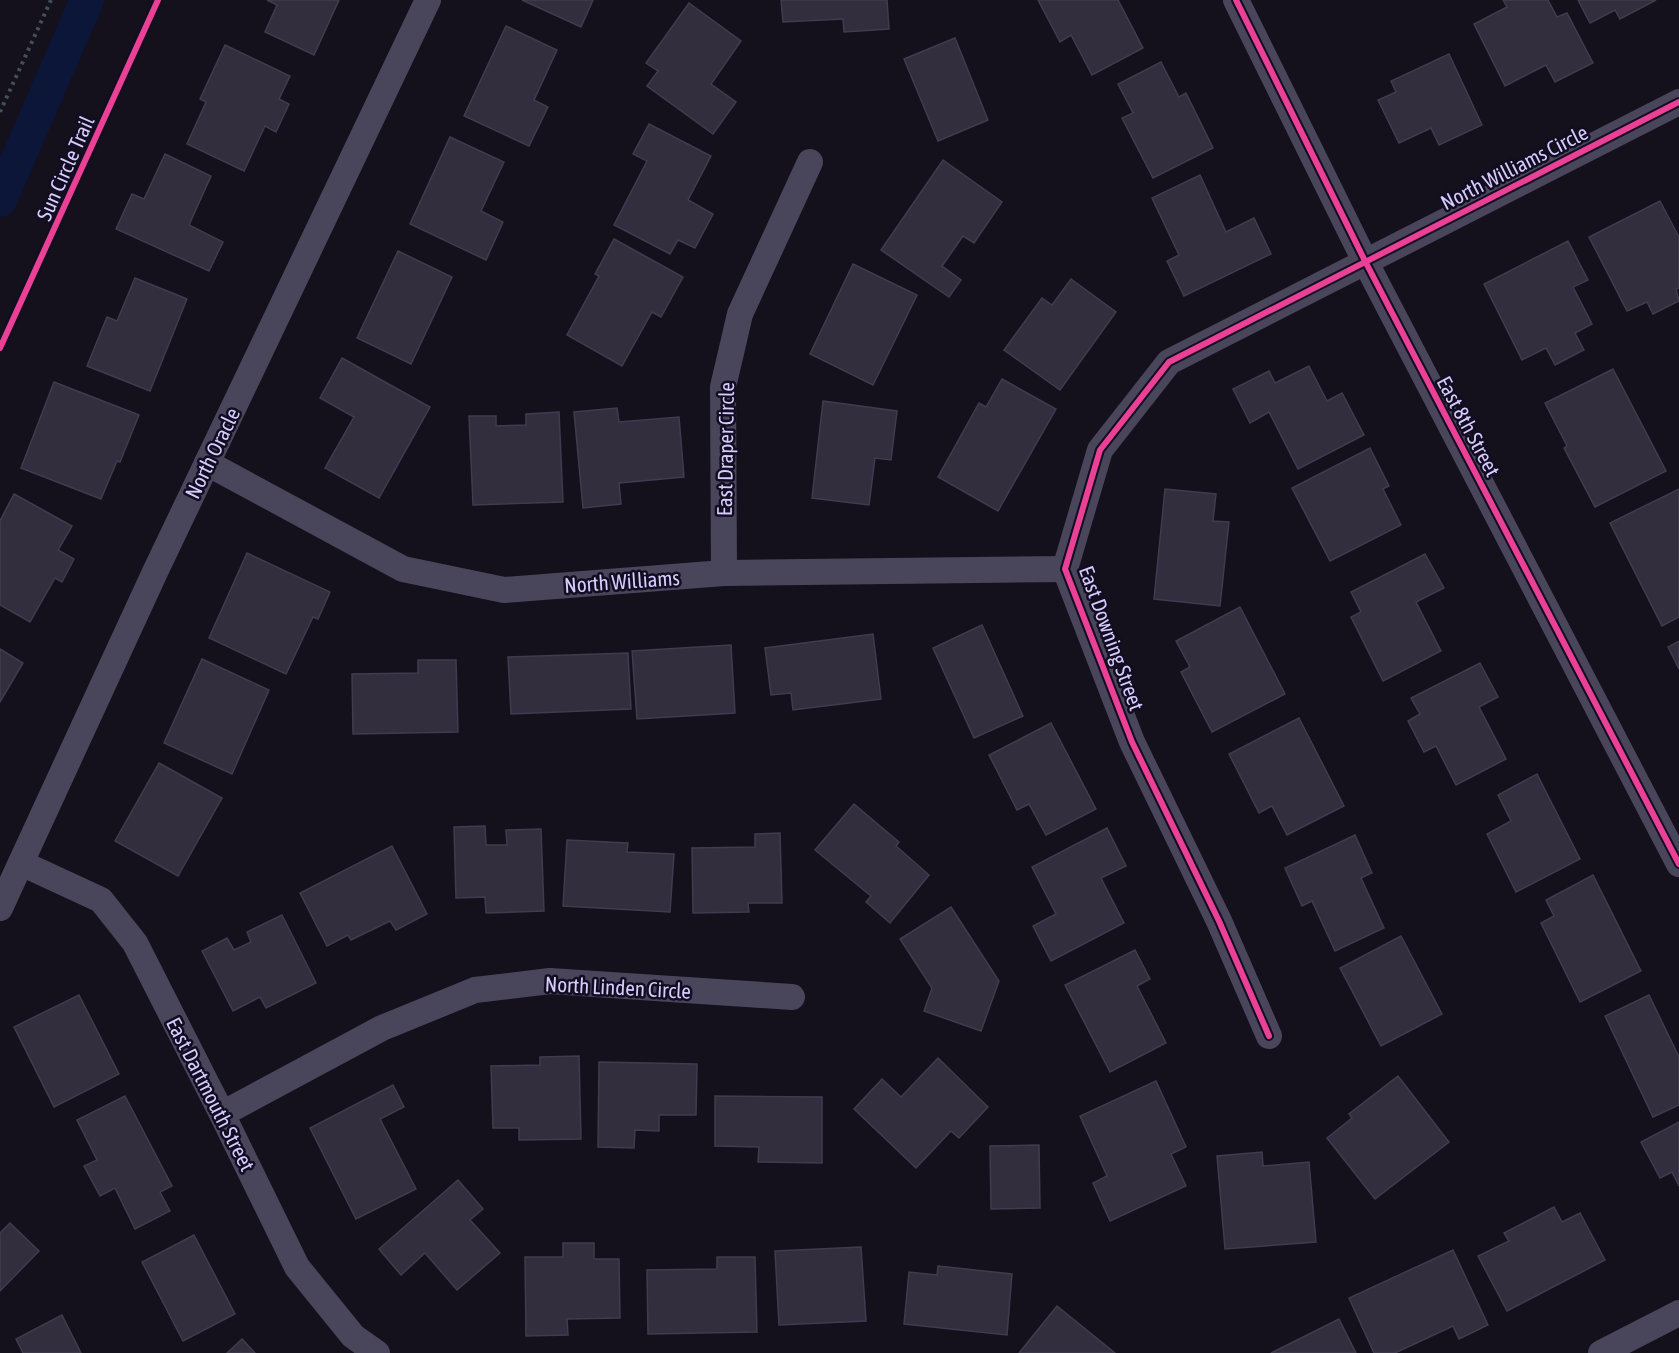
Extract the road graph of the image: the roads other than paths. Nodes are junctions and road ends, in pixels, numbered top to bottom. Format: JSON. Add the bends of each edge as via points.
{"nodes":[{"id":1,"x":428,"y":0,"type":"edge"},
{"id":2,"x":1236,"y":0,"type":"edge"},
{"id":3,"x":1679,"y":102,"type":"edge"},
{"id":4,"x":810,"y":162,"type":"dead end"},
{"id":5,"x":1365,"y":261,"type":"junction"},
{"id":6,"x":207,"y":463,"type":"junction"},
{"id":7,"x":1065,"y":568,"type":"junction"},
{"id":8,"x":724,"y":573,"type":"junction"},
{"id":9,"x":21,"y":863,"type":"junction"},
{"id":10,"x":1679,"y":864,"type":"edge"},
{"id":11,"x":0,"y":908,"type":"edge"},
{"id":12,"x":792,"y":998,"type":"dead end"},
{"id":13,"x":1269,"y":1036,"type":"dead end"},
{"id":14,"x":222,"y":1113,"type":"junction"},
{"id":15,"x":1679,"y":1312,"type":"edge"},
{"id":16,"x":376,"y":1353,"type":"edge"},
{"id":17,"x":1601,"y":1353,"type":"edge"}],
"edges":[{"from":1,"to":6,"type":"street","name":"North Oracle"},
{"from":2,"to":5,"type":"street","name":"East 8th Street"},
{"from":3,"to":5,"type":"street","name":"North Williams Circle"},
{"from":4,"to":8,"type":"street","name":"East Draper Circle","via":[[740,314],[723,387]]},
{"from":5,"to":7,"type":"street","name":"East Downing Street","via":[[1169,362],[1100,450]]},
{"from":5,"to":10,"type":"street","name":"East 8th Street"},
{"from":6,"to":8,"type":"street","name":"North Williams","via":[[403,568],[504,590]]},
{"from":6,"to":9,"type":"street","name":"North Oracle"},
{"from":7,"to":8,"type":"street","name":"North Williams"},
{"from":7,"to":13,"type":"street","name":"East Downing Street","via":[[1132,742],[1219,921]]},
{"from":9,"to":11,"type":"street","name":"North Oracle"},
{"from":9,"to":14,"type":"street","name":"East Dartmouth Street","via":[[101,900],[135,943]]},
{"from":12,"to":14,"type":"street","name":"North Linden Circle","via":[[550,981],[475,990],[382,1028]]},
{"from":14,"to":16,"type":"street","name":"East Dartmouth Street","via":[[297,1267],[353,1336]]},
{"from":15,"to":17,"type":"street"}]}
